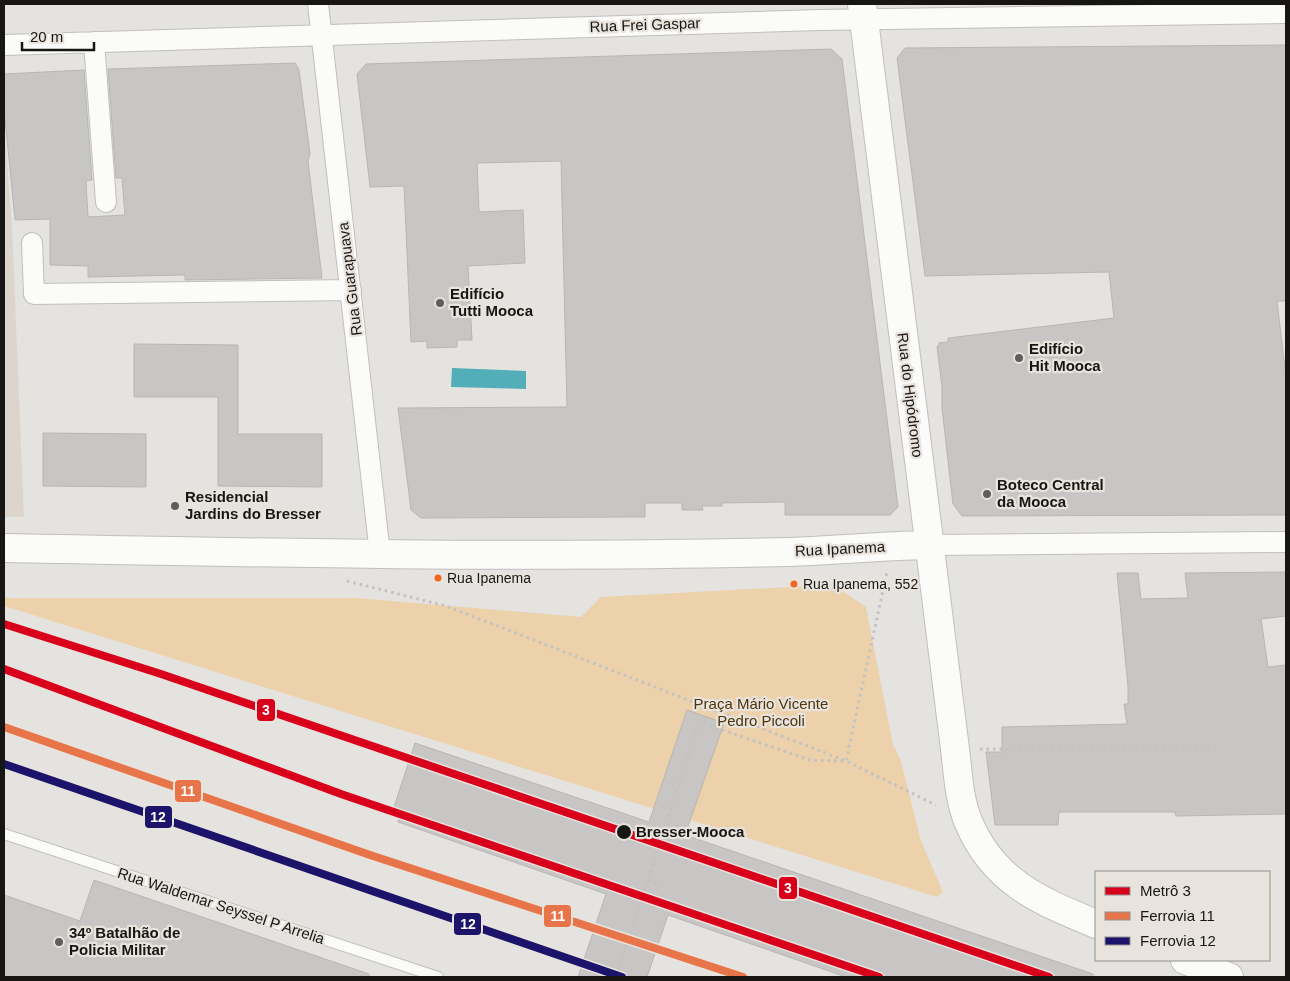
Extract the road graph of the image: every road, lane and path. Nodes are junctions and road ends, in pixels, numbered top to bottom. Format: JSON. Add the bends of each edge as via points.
{"nodes":[{"id":1,"x":318,"y":4,"type":"edge"},
{"id":2,"x":1097,"y":10,"type":"edge"},
{"id":3,"x":863,"y":11,"type":"edge"},
{"id":4,"x":1286,"y":13,"type":"edge"},
{"id":5,"x":322,"y":35,"type":"junction"},
{"id":6,"x":94,"y":42,"type":"junction"},
{"id":7,"x":4,"y":45,"type":"edge"},
{"id":8,"x":106,"y":202,"type":"dead end"},
{"id":9,"x":32,"y":243,"type":"dead end"},
{"id":10,"x":351,"y":290,"type":"junction"},
{"id":11,"x":1286,"y":542,"type":"edge"},
{"id":12,"x":928,"y":545,"type":"junction"},
{"id":13,"x":892,"y":546,"type":"junction"},
{"id":14,"x":4,"y":548,"type":"edge"},
{"id":15,"x":380,"y":554,"type":"junction"},
{"id":16,"x":341,"y":580,"type":"dead end"},
{"id":17,"x":955,"y":749,"type":"junction"},
{"id":18,"x":1219,"y":749,"type":"dead end"},
{"id":19,"x":846,"y":761,"type":"junction"},
{"id":20,"x":968,"y":821,"type":"junction"},
{"id":21,"x":4,"y":834,"type":"edge"},
{"id":22,"x":648,"y":880,"type":"junction"},
{"id":23,"x":664,"y":882,"type":"dead end"},
{"id":24,"x":1095,"y":924,"type":"edge"},
{"id":25,"x":1188,"y":961,"type":"edge"},
{"id":26,"x":438,"y":977,"type":"edge"},
{"id":27,"x":616,"y":977,"type":"edge"},
{"id":28,"x":1228,"y":977,"type":"edge"}],
"edges":[{"from":1,"to":5,"type":"street","name":"Rua Guarapuava"},
{"from":2,"to":3,"type":"street","name":"Rua Frei Gaspar"},
{"from":2,"to":4,"type":"street","name":"Rua Frei Gaspar"},
{"from":3,"to":5,"type":"street","name":"Rua Frei Gaspar"},
{"from":3,"to":12,"type":"street","name":"Rua do Hipódromo"},
{"from":5,"to":6,"type":"street","name":"Rua Frei Gaspar"},
{"from":5,"to":10,"type":"street","name":"Rua Guarapuava"},
{"from":6,"to":7,"type":"street","name":"Rua Frei Gaspar"},
{"from":6,"to":8,"type":"street"},
{"from":9,"to":10,"type":"street","via":[[34,294]]},
{"from":10,"to":15,"type":"street","name":"Rua Guarapuava"},
{"from":11,"to":12,"type":"street","name":"Rua Ipanema"},
{"from":12,"to":13,"type":"street","name":"Rua Ipanema"},
{"from":12,"to":17,"type":"street","name":"Rua do Hipódromo"},
{"from":13,"to":15,"type":"street","name":"Rua Ipanema","via":[[790,552]]},
{"from":13,"to":19,"type":"path"},
{"from":14,"to":15,"type":"street","name":"Rua Ipanema"},
{"from":16,"to":19,"type":"path","via":[[446,606]]},
{"from":17,"to":18,"type":"path"},
{"from":17,"to":20,"type":"street","name":"Rua do Hipódromo"},
{"from":19,"to":20,"type":"path"},
{"from":19,"to":22,"type":"path","via":[[810,760],[699,722]]},
{"from":20,"to":24,"type":"street","name":"Rua do Hipódromo","via":[[987,855],[1003,875],[1031,895]]},
{"from":21,"to":26,"type":"lane","name":"Rua Waldemar Seyssel P Arrelia"},
{"from":22,"to":23,"type":"path","via":[[664,886]]},
{"from":22,"to":27,"type":"path"},
{"from":25,"to":28,"type":"street"}]}
